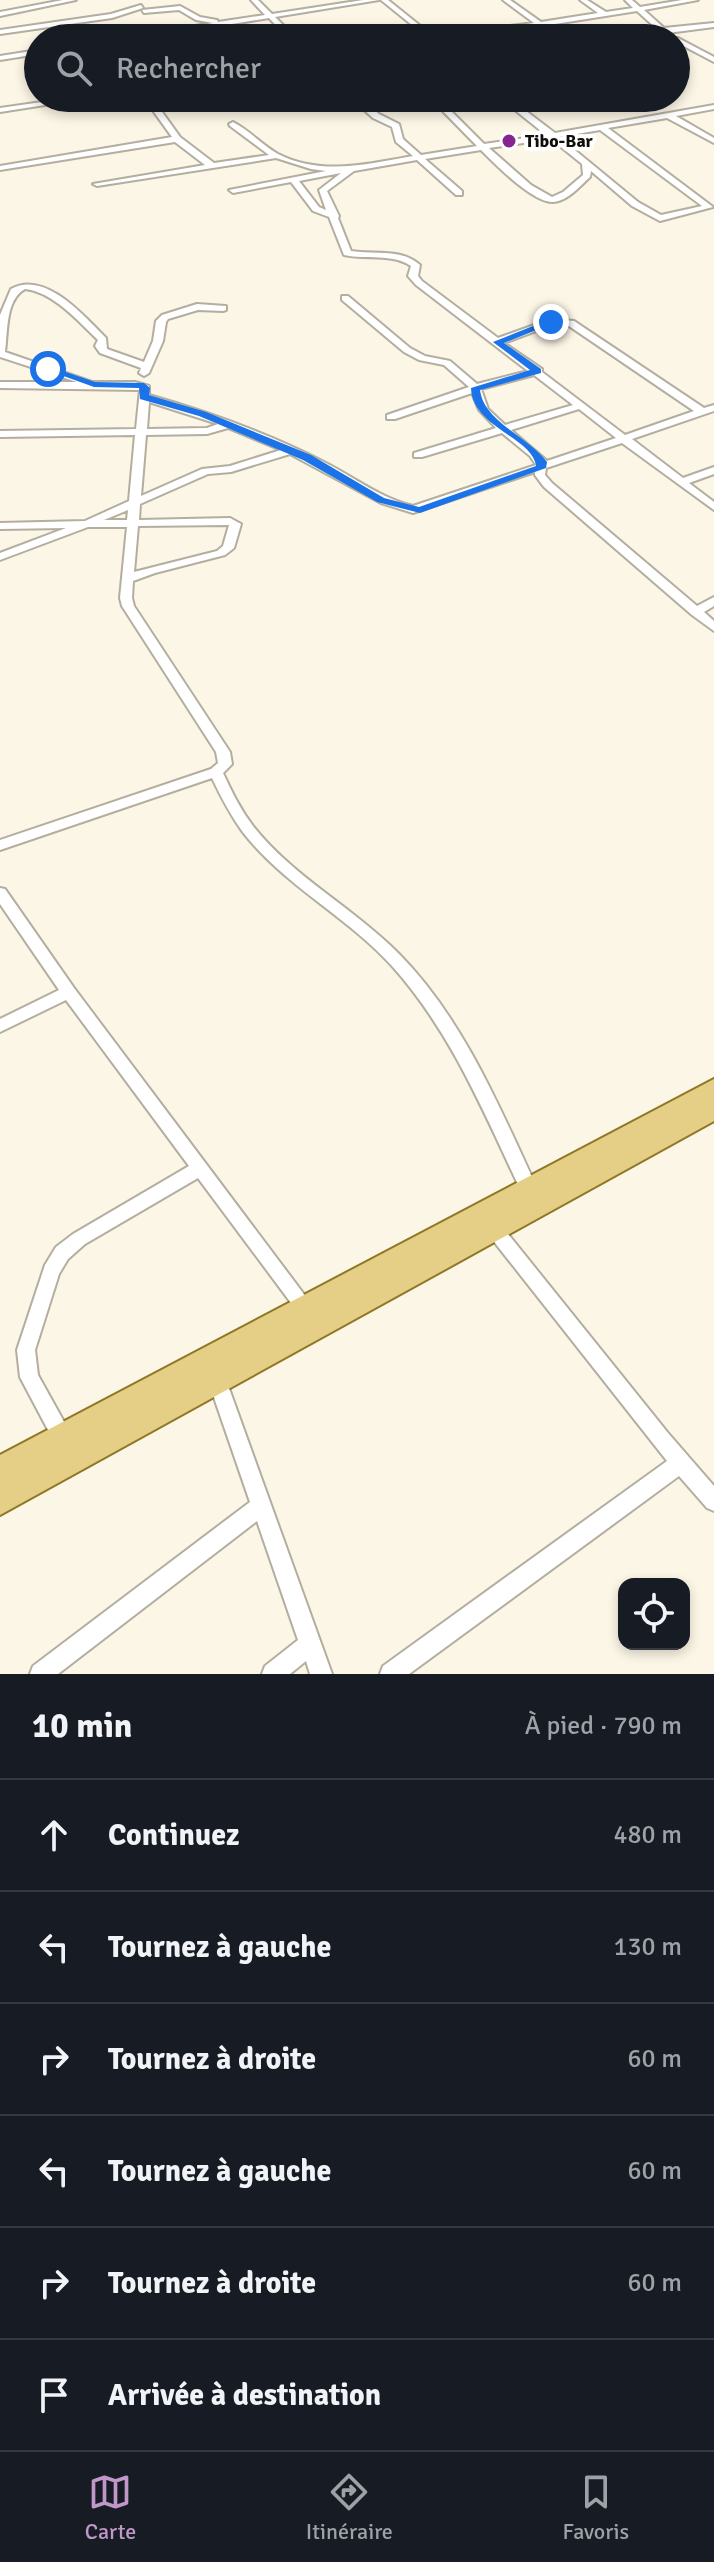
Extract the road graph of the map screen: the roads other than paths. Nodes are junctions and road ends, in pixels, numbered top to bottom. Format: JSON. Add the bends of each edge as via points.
{"nodes":[{"id":1,"x":73,"y":0,"type":"edge"},
{"id":2,"x":135,"y":0,"type":"edge"},
{"id":3,"x":254,"y":0,"type":"edge"},
{"id":4,"x":319,"y":0,"type":"edge"},
{"id":5,"x":376,"y":0,"type":"edge"},
{"id":6,"x":384,"y":0,"type":"edge"},
{"id":7,"x":506,"y":0,"type":"edge"},
{"id":8,"x":583,"y":0,"type":"edge"},
{"id":9,"x":628,"y":0,"type":"edge"},
{"id":10,"x":695,"y":0,"type":"edge"},
{"id":11,"x":327,"y":8,"type":"junction"},
{"id":12,"x":142,"y":9,"type":"junction"},
{"id":13,"x":637,"y":9,"type":"junction"},
{"id":14,"x":0,"y":14,"type":"edge"},
{"id":15,"x":604,"y":14,"type":"junction"},
{"id":16,"x":270,"y":17,"type":"junction"},
{"id":17,"x":150,"y":19,"type":"dead end"},
{"id":18,"x":239,"y":22,"type":"junction"},
{"id":19,"x":56,"y":24,"type":"edge"},
{"id":20,"x":228,"y":24,"type":"edge"},
{"id":21,"x":277,"y":24,"type":"edge"},
{"id":22,"x":414,"y":24,"type":"edge"},
{"id":23,"x":539,"y":24,"type":"edge"},
{"id":24,"x":546,"y":24,"type":"edge"},
{"id":25,"x":655,"y":24,"type":"edge"},
{"id":26,"x":714,"y":25,"type":"edge"},
{"id":27,"x":24,"y":29,"type":"edge"},
{"id":28,"x":690,"y":31,"type":"edge"},
{"id":29,"x":0,"y":32,"type":"edge"},
{"id":30,"x":690,"y":47,"type":"edge"},
{"id":31,"x":24,"y":54,"type":"edge"},
{"id":32,"x":0,"y":58,"type":"edge"},
{"id":33,"x":714,"y":60,"type":"edge"},
{"id":34,"x":24,"y":107,"type":"edge"},
{"id":35,"x":714,"y":107,"type":"edge"},
{"id":36,"x":0,"y":110,"type":"edge"},
{"id":37,"x":690,"y":111,"type":"edge"},
{"id":38,"x":158,"y":112,"type":"edge"},
{"id":39,"x":371,"y":112,"type":"edge"},
{"id":40,"x":446,"y":112,"type":"edge"},
{"id":41,"x":522,"y":112,"type":"edge"},
{"id":42,"x":685,"y":112,"type":"edge"},
{"id":43,"x":668,"y":115,"type":"junction"},
{"id":44,"x":233,"y":124,"type":"dead end"},
{"id":45,"x":601,"y":127,"type":"junction"},
{"id":46,"x":553,"y":136,"type":"junction"},
{"id":47,"x":177,"y":139,"type":"junction"},
{"id":48,"x":714,"y":141,"type":"edge"},
{"id":49,"x":484,"y":147,"type":"junction"},
{"id":50,"x":276,"y":156,"type":"junction"},
{"id":51,"x":419,"y":159,"type":"junction"},
{"id":52,"x":586,"y":163,"type":"junction"},
{"id":53,"x":211,"y":165,"type":"junction"},
{"id":54,"x":0,"y":168,"type":"edge"},
{"id":55,"x":350,"y":171,"type":"junction"},
{"id":56,"x":294,"y":180,"type":"junction"},
{"id":57,"x":97,"y":184,"type":"dead end"},
{"id":58,"x":233,"y":190,"type":"dead end"},
{"id":59,"x":459,"y":193,"type":"dead end"},
{"id":60,"x":335,"y":216,"type":"junction"},
{"id":61,"x":345,"y":298,"type":"dead end"},
{"id":62,"x":223,"y":308,"type":"dead end"},
{"id":63,"x":497,"y":342,"type":"junction"},
{"id":64,"x":0,"y":354,"type":"edge"},
{"id":65,"x":146,"y":366,"type":"junction"},
{"id":66,"x":538,"y":371,"type":"junction"},
{"id":67,"x":0,"y":385,"type":"edge"},
{"id":68,"x":94,"y":385,"type":"junction"},
{"id":69,"x":476,"y":388,"type":"junction"},
{"id":70,"x":142,"y":391,"type":"junction"},
{"id":71,"x":582,"y":405,"type":"junction"},
{"id":72,"x":714,"y":408,"type":"edge"},
{"id":73,"x":701,"y":411,"type":"junction"},
{"id":74,"x":391,"y":417,"type":"dead end"},
{"id":75,"x":228,"y":425,"type":"junction"},
{"id":76,"x":505,"y":428,"type":"junction"},
{"id":77,"x":141,"y":432,"type":"junction"},
{"id":78,"x":0,"y":434,"type":"edge"},
{"id":79,"x":626,"y":439,"type":"junction"},
{"id":80,"x":290,"y":451,"type":"junction"},
{"id":81,"x":418,"y":455,"type":"dead end"},
{"id":82,"x":541,"y":468,"type":"junction"},
{"id":83,"x":714,"y":470,"type":"edge"},
{"id":84,"x":682,"y":482,"type":"junction"},
{"id":85,"x":134,"y":503,"type":"junction"},
{"id":86,"x":714,"y":507,"type":"edge"},
{"id":87,"x":132,"y":523,"type":"junction"},
{"id":88,"x":87,"y":524,"type":"junction"},
{"id":89,"x":0,"y":526,"type":"edge"},
{"id":90,"x":0,"y":557,"type":"edge"},
{"id":91,"x":128,"y":579,"type":"junction"},
{"id":92,"x":714,"y":601,"type":"edge"},
{"id":93,"x":696,"y":612,"type":"junction"},
{"id":94,"x":714,"y":627,"type":"edge"},
{"id":95,"x":216,"y":772,"type":"junction"},
{"id":96,"x":0,"y":845,"type":"edge"},
{"id":97,"x":0,"y":893,"type":"edge"},
{"id":98,"x":69,"y":992,"type":"junction"},
{"id":99,"x":0,"y":1026,"type":"edge"},
{"id":100,"x":714,"y":1089,"type":"edge"},
{"id":101,"x":714,"y":1108,"type":"edge"},
{"id":102,"x":200,"y":1168,"type":"junction"},
{"id":103,"x":528,"y":1188,"type":"junction"},
{"id":104,"x":494,"y":1229,"type":"junction"},
{"id":105,"x":306,"y":1309,"type":"junction"},
{"id":106,"x":217,"y":1380,"type":"junction"},
{"id":107,"x":63,"y":1438,"type":"junction"},
{"id":108,"x":681,"y":1463,"type":"junction"},
{"id":109,"x":0,"y":1471,"type":"edge"},
{"id":110,"x":0,"y":1499,"type":"edge"},
{"id":111,"x":714,"y":1501,"type":"edge"},
{"id":112,"x":261,"y":1506,"type":"junction"},
{"id":113,"x":310,"y":1644,"type":"junction"},
{"id":114,"x":41,"y":1674,"type":"edge"},
{"id":115,"x":273,"y":1674,"type":"edge"},
{"id":116,"x":321,"y":1674,"type":"edge"},
{"id":117,"x":391,"y":1674,"type":"edge"}],
"edges":[{"from":1,"to":14,"type":"street"},
{"from":2,"to":12,"type":"street"},
{"from":3,"to":16,"type":"street"},
{"from":4,"to":11,"type":"street"},
{"from":5,"to":11,"type":"street"},
{"from":6,"to":22,"type":"street"},
{"from":7,"to":23,"type":"street"},
{"from":8,"to":15,"type":"street"},
{"from":9,"to":13,"type":"street"},
{"from":10,"to":13,"type":"street"},
{"from":11,"to":16,"type":"street"},
{"from":12,"to":17,"type":"street"},
{"from":12,"to":18,"type":"street","via":[[180,8],[202,20]]},
{"from":12,"to":19,"type":"street"},
{"from":13,"to":15,"type":"street"},
{"from":13,"to":25,"type":"street"},
{"from":15,"to":24,"type":"street"},
{"from":16,"to":18,"type":"street"},
{"from":16,"to":21,"type":"street"},
{"from":18,"to":20,"type":"street"},
{"from":26,"to":28,"type":"street"},
{"from":27,"to":29,"type":"street"},
{"from":30,"to":33,"type":"street"},
{"from":31,"to":32,"type":"street"},
{"from":34,"to":36,"type":"street"},
{"from":35,"to":37,"type":"street"},
{"from":38,"to":47,"type":"street"},
{"from":39,"to":51,"type":"street","via":[[396,126],[399,140]]},
{"from":40,"to":49,"type":"street"},
{"from":41,"to":46,"type":"street"},
{"from":42,"to":43,"type":"street"},
{"from":43,"to":45,"type":"street"},
{"from":43,"to":48,"type":"street"},
{"from":44,"to":50,"type":"street"},
{"from":45,"to":46,"type":"street"},
{"from":45,"to":52,"type":"street","via":[[709,207],[660,218]]},
{"from":46,"to":49,"type":"street"},
{"from":46,"to":52,"type":"street"},
{"from":47,"to":53,"type":"street"},
{"from":47,"to":54,"type":"street"},
{"from":49,"to":51,"type":"street"},
{"from":49,"to":52,"type":"street","via":[[548,200],[580,182],[587,175]]},
{"from":50,"to":53,"type":"street"},
{"from":50,"to":55,"type":"street"},
{"from":51,"to":55,"type":"street"},
{"from":51,"to":59,"type":"street"},
{"from":53,"to":57,"type":"street"},
{"from":55,"to":56,"type":"street"},
{"from":55,"to":60,"type":"street","via":[[323,190]]},
{"from":56,"to":58,"type":"street"},
{"from":56,"to":60,"type":"street","via":[[316,209]]},
{"from":60,"to":63,"type":"street","via":[[347,253],[412,261],[419,283]]},
{"from":61,"to":69,"type":"street","via":[[407,350],[447,363]]},
{"from":62,"to":65,"type":"street","via":[[197,307],[165,317]]},
{"from":63,"to":66,"type":"street"},
{"from":63,"to":73,"type":"street","via":[[551,322],[571,323]]},
{"from":64,"to":65,"type":"street","via":[[14,292],[32,286],[74,312],[103,340],[103,351]]},
{"from":64,"to":68,"type":"street"},
{"from":65,"to":70,"type":"street"},
{"from":66,"to":69,"type":"street"},
{"from":66,"to":71,"type":"street"},
{"from":67,"to":68,"type":"street"},
{"from":68,"to":70,"type":"street"},
{"from":69,"to":74,"type":"street"},
{"from":69,"to":76,"type":"street","via":[[489,416]]},
{"from":70,"to":75,"type":"street"},
{"from":70,"to":77,"type":"street"},
{"from":71,"to":76,"type":"street"},
{"from":71,"to":79,"type":"street"},
{"from":72,"to":73,"type":"street"},
{"from":73,"to":79,"type":"street"},
{"from":75,"to":77,"type":"street","via":[[207,431]]},
{"from":75,"to":80,"type":"street"},
{"from":76,"to":81,"type":"street"},
{"from":76,"to":82,"type":"street","via":[[536,453]]},
{"from":77,"to":78,"type":"street"},
{"from":77,"to":85,"type":"street"},
{"from":79,"to":82,"type":"street"},
{"from":79,"to":84,"type":"street"},
{"from":80,"to":82,"type":"street","via":[[381,500],[413,510]]},
{"from":80,"to":85,"type":"street","via":[[206,471]]},
{"from":82,"to":93,"type":"street","via":[[548,485]]},
{"from":83,"to":84,"type":"street"},
{"from":84,"to":86,"type":"street"},
{"from":85,"to":87,"type":"street"},
{"from":85,"to":88,"type":"street"},
{"from":87,"to":88,"type":"street"},
{"from":87,"to":91,"type":"street"},
{"from":87,"to":91,"type":"street","via":[[235,524],[228,548],[221,553]]},
{"from":88,"to":89,"type":"street"},
{"from":88,"to":90,"type":"street"},
{"from":91,"to":95,"type":"street","via":[[128,606],[223,752],[225,764]]},
{"from":92,"to":93,"type":"street"},
{"from":93,"to":94,"type":"street"},
{"from":95,"to":96,"type":"street"},
{"from":95,"to":103,"type":"street","via":[[227,801],[260,845],[395,958],[445,1020]]},
{"from":97,"to":98,"type":"street"},
{"from":98,"to":99,"type":"street"},
{"from":98,"to":102,"type":"street"},
{"from":100,"to":103,"type":"main road"},
{"from":101,"to":104,"type":"main road"},
{"from":102,"to":105,"type":"street"},
{"from":102,"to":107,"type":"street","via":[[79,1239],[51,1271],[26,1350],[29,1377]]},
{"from":103,"to":105,"type":"main road"},
{"from":104,"to":106,"type":"main road"},
{"from":104,"to":108,"type":"street"},
{"from":105,"to":107,"type":"main road"},
{"from":106,"to":110,"type":"main road"},
{"from":106,"to":112,"type":"street"},
{"from":107,"to":109,"type":"main road"},
{"from":108,"to":111,"type":"street"},
{"from":108,"to":117,"type":"street"},
{"from":112,"to":113,"type":"street"},
{"from":112,"to":114,"type":"street"},
{"from":113,"to":115,"type":"street"},
{"from":113,"to":116,"type":"street"}]}
